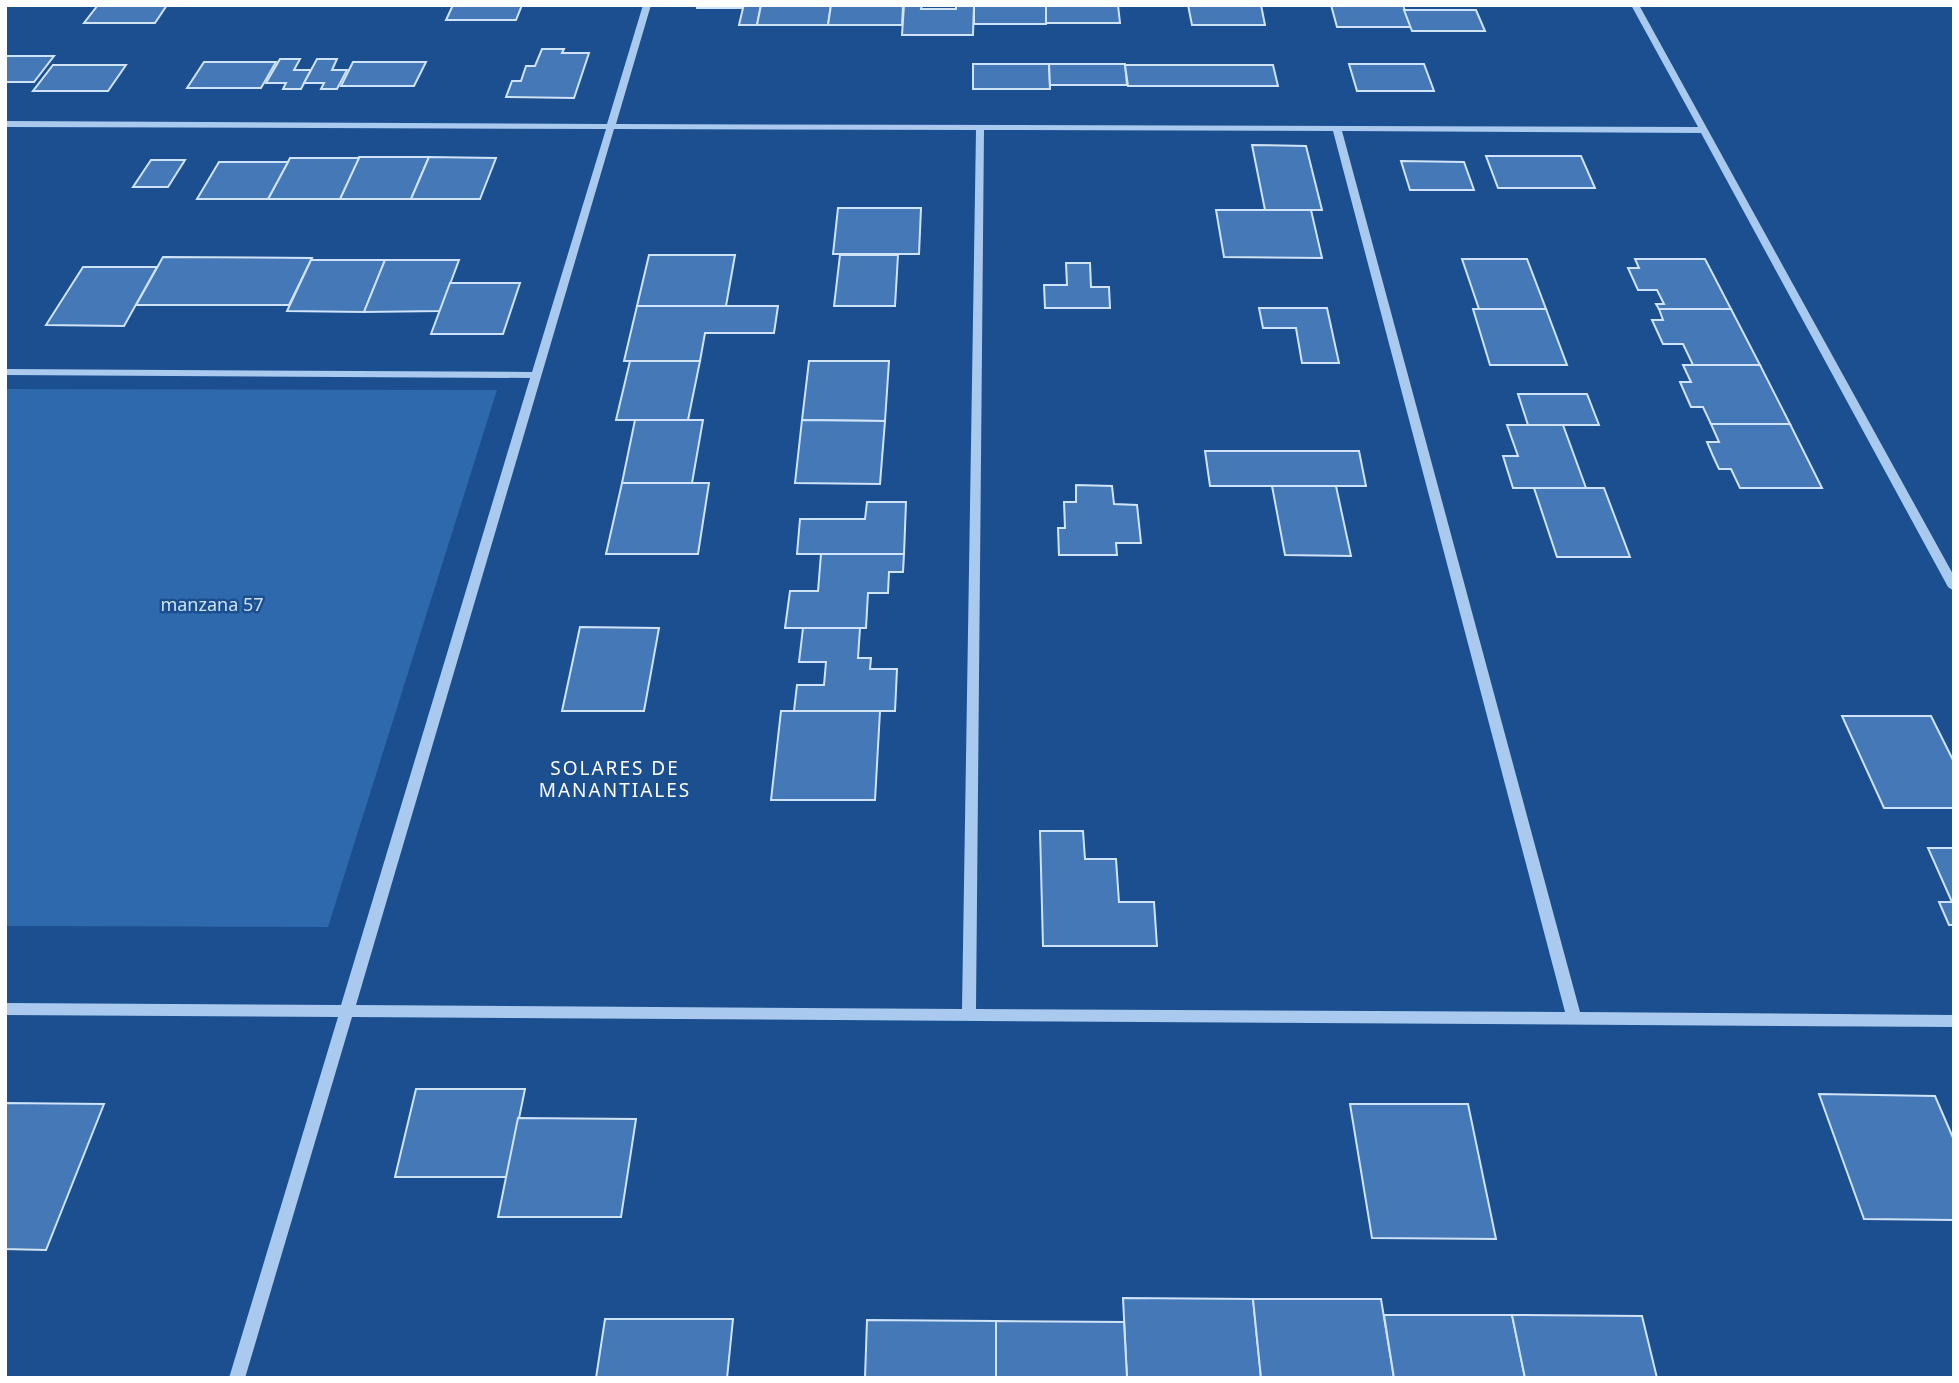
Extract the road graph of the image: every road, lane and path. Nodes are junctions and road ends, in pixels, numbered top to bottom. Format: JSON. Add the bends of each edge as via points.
{"nodes":[{"id":1,"x":647,"y":5,"type":"edge"},
{"id":2,"x":1635,"y":5,"type":"edge"},
{"id":3,"x":5,"y":124,"type":"edge"},
{"id":4,"x":611,"y":127,"type":"junction"},
{"id":5,"x":980,"y":128,"type":"junction"},
{"id":6,"x":1337,"y":129,"type":"junction"},
{"id":7,"x":1704,"y":130,"type":"junction"},
{"id":8,"x":5,"y":372,"type":"edge"},
{"id":9,"x":537,"y":374,"type":"junction"},
{"id":10,"x":1954,"y":586,"type":"edge"},
{"id":11,"x":5,"y":1009,"type":"edge"},
{"id":12,"x":346,"y":1011,"type":"junction"},
{"id":13,"x":969,"y":1015,"type":"junction"},
{"id":14,"x":1574,"y":1018,"type":"junction"},
{"id":15,"x":1954,"y":1021,"type":"edge"},
{"id":16,"x":237,"y":1378,"type":"edge"}],
"edges":[{"from":1,"to":4,"type":"street"},
{"from":2,"to":7,"type":"street"},
{"from":3,"to":4,"type":"street"},
{"from":4,"to":5,"type":"street"},
{"from":4,"to":9,"type":"street"},
{"from":5,"to":6,"type":"street"},
{"from":5,"to":13,"type":"street"},
{"from":6,"to":7,"type":"street"},
{"from":6,"to":14,"type":"street"},
{"from":7,"to":10,"type":"street"},
{"from":8,"to":9,"type":"street"},
{"from":9,"to":12,"type":"street"},
{"from":11,"to":12,"type":"street"},
{"from":12,"to":13,"type":"street"},
{"from":12,"to":16,"type":"street"},
{"from":13,"to":14,"type":"street"},
{"from":14,"to":15,"type":"street"}]}
